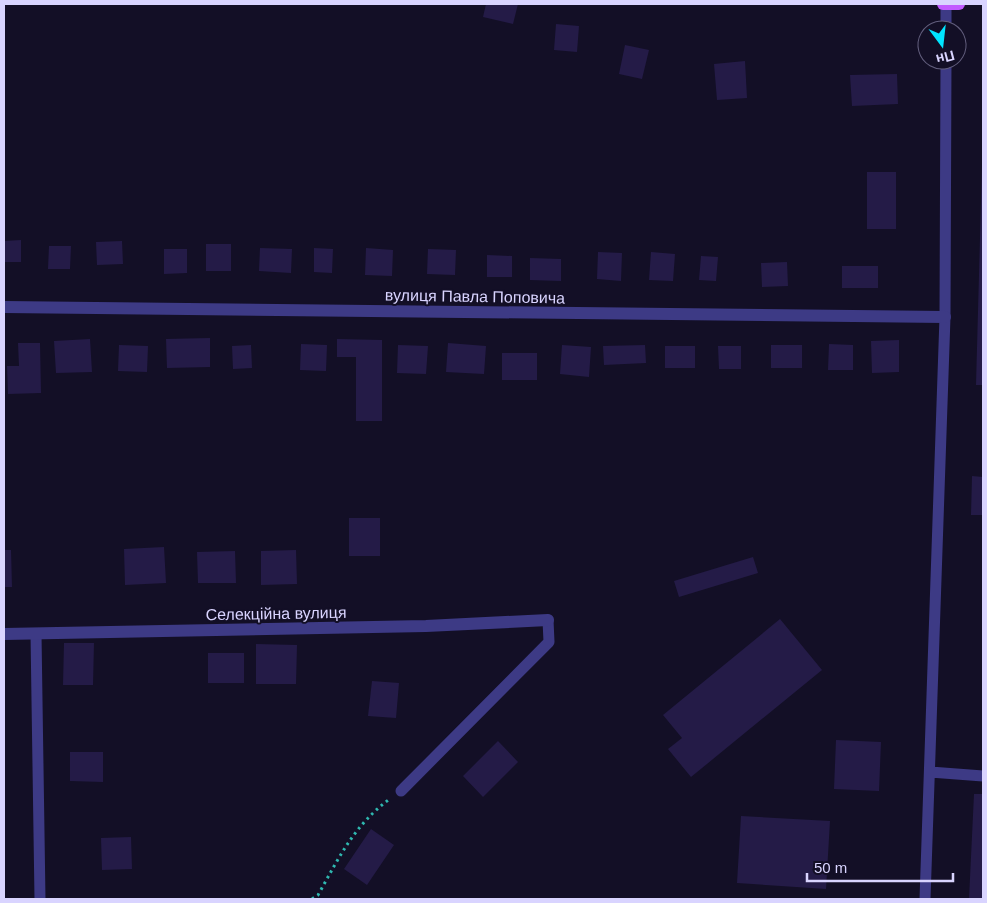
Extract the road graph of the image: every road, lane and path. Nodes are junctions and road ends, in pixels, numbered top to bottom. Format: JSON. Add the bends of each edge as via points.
{"nodes":[{"id":1,"x":945,"y":4,"type":"edge"},
{"id":2,"x":959,"y":4,"type":"edge"},
{"id":3,"x":946,"y":20,"type":"edge"},
{"id":4,"x":946,"y":70,"type":"edge"},
{"id":5,"x":4,"y":307,"type":"edge"},
{"id":6,"x":945,"y":317,"type":"junction"},
{"id":7,"x":548,"y":620,"type":"joint"},
{"id":8,"x":4,"y":634,"type":"edge"},
{"id":9,"x":36,"y":634,"type":"junction"},
{"id":10,"x":930,"y":772,"type":"junction"},
{"id":11,"x":983,"y":776,"type":"edge"},
{"id":12,"x":401,"y":791,"type":"joint"},
{"id":13,"x":40,"y":899,"type":"edge"},
{"id":14,"x":312,"y":899,"type":"edge"},
{"id":15,"x":925,"y":899,"type":"edge"}],
"edges":[{"from":1,"to":2,"type":"main road"},
{"from":1,"to":3,"type":"lane"},
{"from":4,"to":6,"type":"lane"},
{"from":5,"to":6,"type":"street","name":"вулиця Павла Поповича"},
{"from":6,"to":10,"type":"lane"},
{"from":7,"to":9,"type":"street","name":"Селекційна вулиця","via":[[426,626]]},
{"from":7,"to":12,"type":"lane","via":[[549,642]]},
{"from":8,"to":9,"type":"street","name":"Селекційна вулиця"},
{"from":9,"to":13,"type":"lane"},
{"from":10,"to":11,"type":"lane"},
{"from":10,"to":15,"type":"lane"},
{"from":12,"to":14,"type":"path","via":[[371,813],[350,838],[318,895]]}]}
